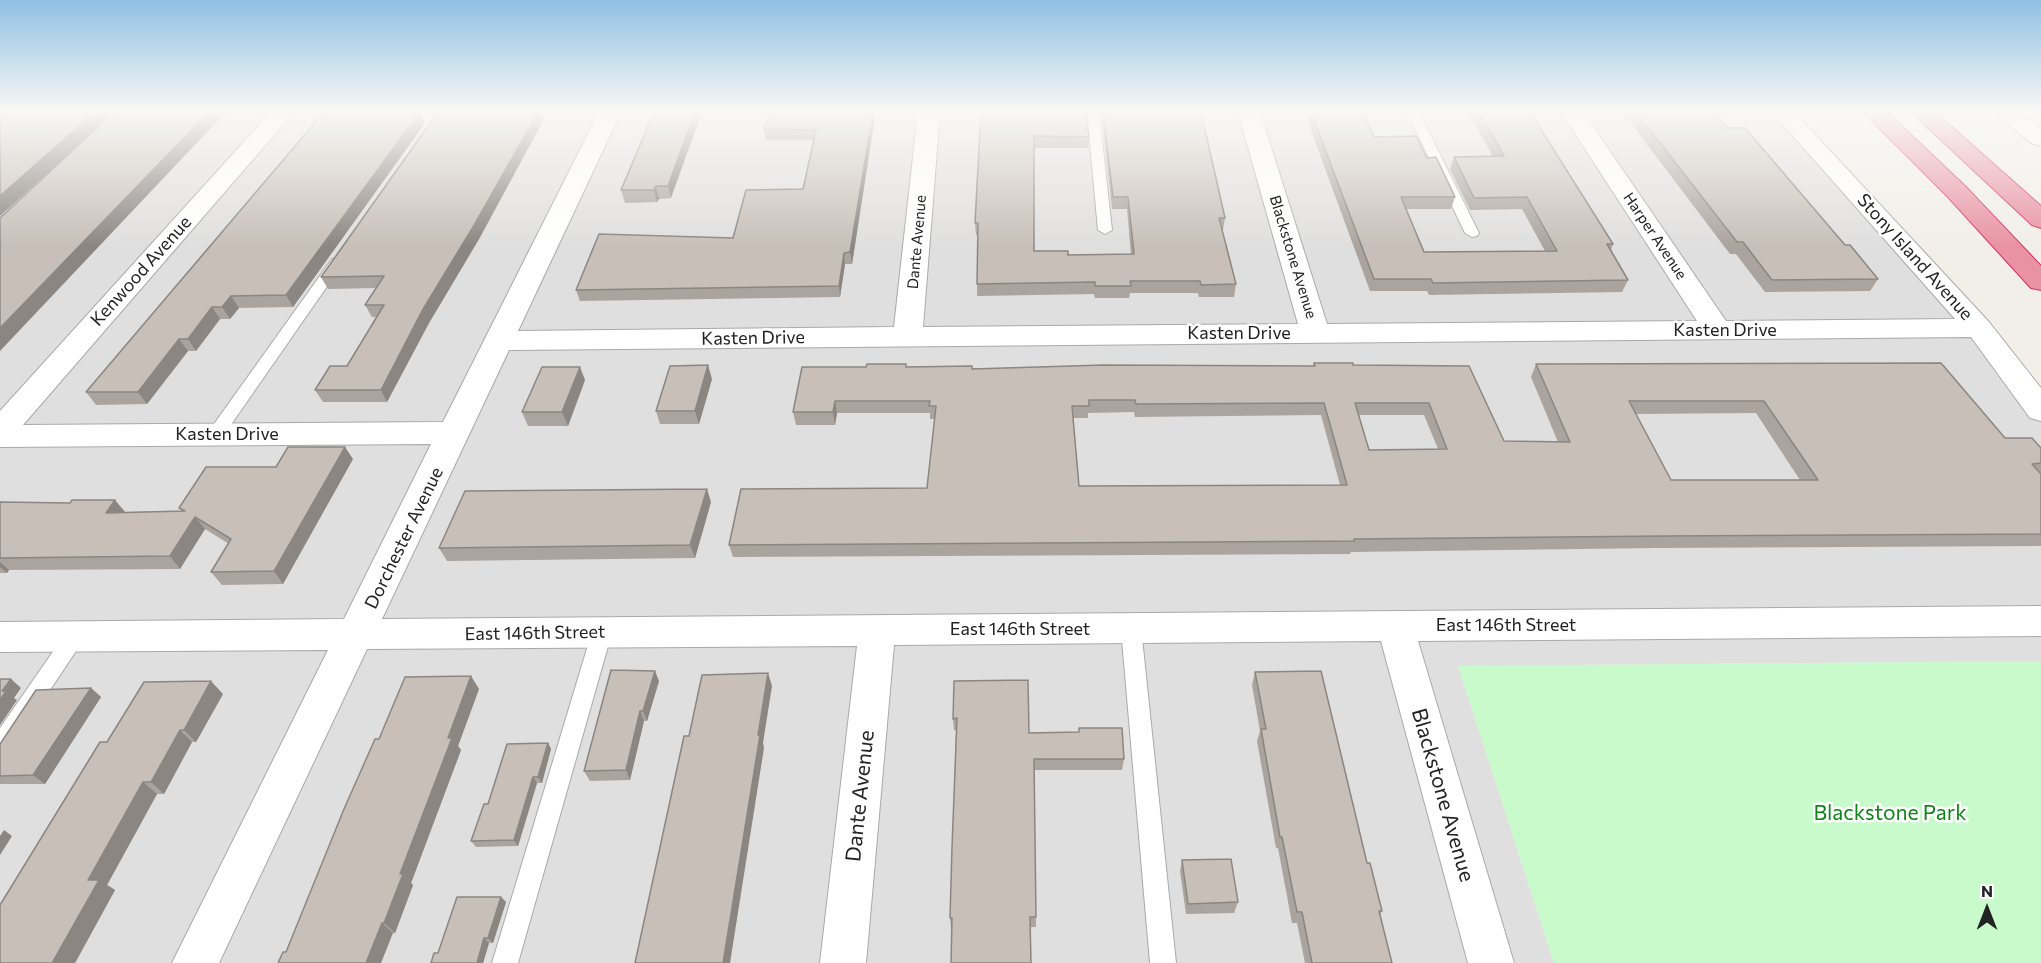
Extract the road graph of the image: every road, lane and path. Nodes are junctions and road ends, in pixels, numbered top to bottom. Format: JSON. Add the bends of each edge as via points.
{"nodes":[{"id":1,"x":243,"y":157,"type":"edge"},
{"id":2,"x":588,"y":157,"type":"edge"},
{"id":3,"x":925,"y":157,"type":"edge"},
{"id":4,"x":1098,"y":157,"type":"edge"},
{"id":5,"x":1262,"y":157,"type":"edge"},
{"id":6,"x":1435,"y":157,"type":"edge"},
{"id":7,"x":1602,"y":157,"type":"edge"},
{"id":8,"x":1825,"y":157,"type":"edge"},
{"id":9,"x":1921,"y":157,"type":"edge"},
{"id":10,"x":1972,"y":157,"type":"edge"},
{"id":11,"x":2041,"y":220,"type":"edge"},
{"id":12,"x":1105,"y":230,"type":"dead end"},
{"id":13,"x":1472,"y":233,"type":"dead end"},
{"id":14,"x":346,"y":249,"type":"edge"},
{"id":15,"x":2041,"y":282,"type":"edge"},
{"id":16,"x":1979,"y":328,"type":"junction"},
{"id":17,"x":1718,"y":331,"type":"junction"},
{"id":18,"x":1315,"y":333,"type":"junction"},
{"id":19,"x":908,"y":336,"type":"junction"},
{"id":20,"x":499,"y":341,"type":"junction"},
{"id":21,"x":2041,"y":410,"type":"edge"},
{"id":22,"x":0,"y":431,"type":"edge"},
{"id":23,"x":454,"y":434,"type":"junction"},
{"id":24,"x":0,"y":435,"type":"edge"},
{"id":25,"x":215,"y":435,"type":"junction"},
{"id":26,"x":2041,"y":621,"type":"edge"},
{"id":27,"x":1395,"y":626,"type":"junction"},
{"id":28,"x":1131,"y":628,"type":"junction"},
{"id":29,"x":878,"y":630,"type":"junction"},
{"id":30,"x":602,"y":632,"type":"junction"},
{"id":31,"x":357,"y":634,"type":"junction"},
{"id":32,"x":75,"y":636,"type":"junction"},
{"id":33,"x":0,"y":637,"type":"edge"},
{"id":34,"x":0,"y":746,"type":"edge"},
{"id":35,"x":195,"y":963,"type":"edge"},
{"id":36,"x":505,"y":963,"type":"edge"},
{"id":37,"x":843,"y":963,"type":"edge"},
{"id":38,"x":1162,"y":963,"type":"edge"},
{"id":39,"x":1491,"y":963,"type":"edge"}],
"edges":[{"from":1,"to":22,"type":"street","name":"Kenwood Avenue"},
{"from":2,"to":20,"type":"street","name":"Dorchester Avenue"},
{"from":3,"to":19,"type":"street","name":"Dante Avenue"},
{"from":4,"to":12,"type":"lane"},
{"from":5,"to":18,"type":"street","name":"Blackstone Avenue"},
{"from":6,"to":13,"type":"lane"},
{"from":7,"to":17,"type":"street","name":"Harper Avenue"},
{"from":8,"to":16,"type":"street","name":"Stony Island Avenue"},
{"from":9,"to":15,"type":"highway"},
{"from":10,"to":11,"type":"highway"},
{"from":14,"to":25,"type":"lane"},
{"from":16,"to":17,"type":"street","name":"Kasten Drive"},
{"from":16,"to":21,"type":"street","name":"Stony Island Avenue"},
{"from":17,"to":18,"type":"street","name":"Kasten Drive"},
{"from":18,"to":19,"type":"street","name":"Kasten Drive"},
{"from":19,"to":20,"type":"street","name":"Kasten Drive"},
{"from":20,"to":23,"type":"street","name":"Dorchester Avenue"},
{"from":23,"to":25,"type":"street","name":"Kasten Drive"},
{"from":23,"to":31,"type":"street","name":"Dorchester Avenue"},
{"from":24,"to":25,"type":"street","name":"Kasten Drive"},
{"from":26,"to":27,"type":"street","name":"East 146th Street"},
{"from":27,"to":28,"type":"street","name":"East 146th Street"},
{"from":27,"to":39,"type":"street","name":"Blackstone Avenue"},
{"from":28,"to":29,"type":"street","name":"East 146th Street"},
{"from":28,"to":38,"type":"lane"},
{"from":29,"to":30,"type":"street","name":"East 146th Street"},
{"from":29,"to":37,"type":"street","name":"Dante Avenue"},
{"from":30,"to":31,"type":"street","name":"East 146th Street"},
{"from":30,"to":36,"type":"lane"},
{"from":31,"to":32,"type":"street","name":"East 146th Street"},
{"from":31,"to":35,"type":"street","name":"Dorchester Avenue"},
{"from":32,"to":33,"type":"street","name":"East 146th Street"},
{"from":32,"to":34,"type":"lane"}]}
